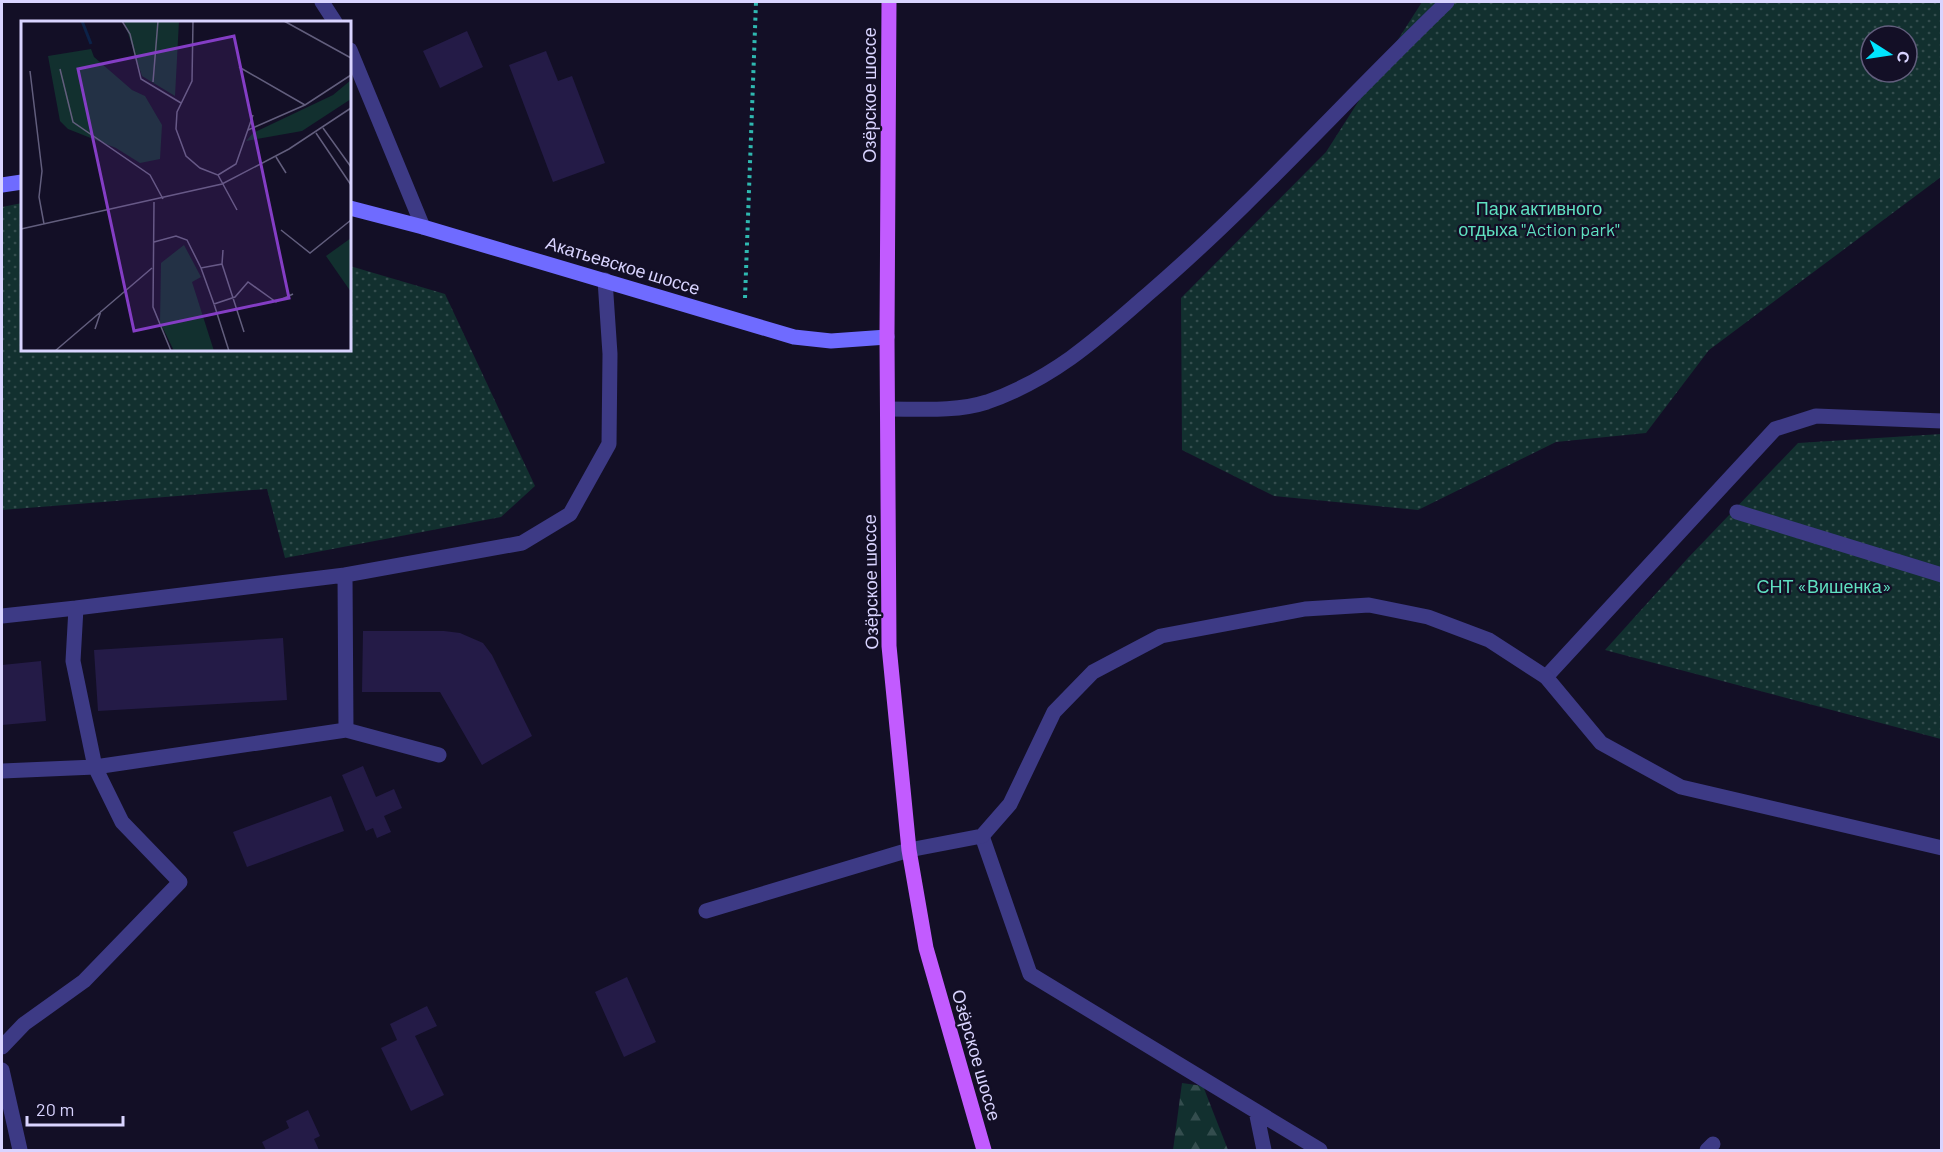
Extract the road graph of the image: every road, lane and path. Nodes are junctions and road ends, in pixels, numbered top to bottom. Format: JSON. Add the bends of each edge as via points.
{"nodes":[{"id":1,"x":322,"y":2,"type":"edge"},
{"id":2,"x":756,"y":2,"type":"edge"},
{"id":3,"x":890,"y":2,"type":"edge"},
{"id":4,"x":1447,"y":2,"type":"edge"},
{"id":5,"x":334,"y":21,"type":"edge"},
{"id":6,"x":351,"y":52,"type":"edge"},
{"id":7,"x":21,"y":182,"type":"edge"},
{"id":8,"x":2,"y":184,"type":"edge"},
{"id":9,"x":351,"y":208,"type":"edge"},
{"id":10,"x":423,"y":227,"type":"junction"},
{"id":11,"x":606,"y":280,"type":"junction"},
{"id":12,"x":744,"y":323,"type":"junction"},
{"id":13,"x":887,"y":338,"type":"junction"},
{"id":14,"x":888,"y":409,"type":"junction"},
{"id":15,"x":1941,"y":421,"type":"edge"},
{"id":16,"x":1737,"y":512,"type":"dead end"},
{"id":17,"x":1941,"y":574,"type":"edge"},
{"id":18,"x":345,"y":575,"type":"junction"},
{"id":19,"x":76,"y":608,"type":"junction"},
{"id":20,"x":2,"y":616,"type":"edge"},
{"id":21,"x":1546,"y":677,"type":"junction"},
{"id":22,"x":346,"y":730,"type":"junction"},
{"id":23,"x":439,"y":755,"type":"dead end"},
{"id":24,"x":95,"y":767,"type":"junction"},
{"id":25,"x":2,"y":771,"type":"edge"},
{"id":26,"x":982,"y":836,"type":"junction"},
{"id":27,"x":1941,"y":848,"type":"edge"},
{"id":28,"x":909,"y":850,"type":"junction"},
{"id":29,"x":706,"y":911,"type":"dead end"},
{"id":30,"x":2,"y":1047,"type":"edge"},
{"id":31,"x":2,"y":1070,"type":"edge"},
{"id":32,"x":1256,"y":1111,"type":"junction"},
{"id":33,"x":20,"y":1150,"type":"edge"},
{"id":34,"x":984,"y":1150,"type":"edge"},
{"id":35,"x":1264,"y":1150,"type":"edge"},
{"id":36,"x":1320,"y":1150,"type":"edge"}],
"edges":[{"from":1,"to":5,"type":"street"},
{"from":2,"to":12,"type":"path"},
{"from":3,"to":13,"type":"main road","name":"Озёрское шоссе"},
{"from":4,"to":14,"type":"street","via":[[1202,248],[1081,352],[1041,379],[986,402],[952,409]]},
{"from":6,"to":10,"type":"street"},
{"from":7,"to":8,"type":"main road"},
{"from":9,"to":10,"type":"main road","name":"Акатьевское шоссе"},
{"from":10,"to":11,"type":"main road","name":"Акатьевское шоссе"},
{"from":11,"to":12,"type":"main road","name":"Акатьевское шоссе"},
{"from":11,"to":18,"type":"street","via":[[609,444],[570,514],[522,543]]},
{"from":12,"to":13,"type":"main road","name":"Акатьевское шоссе","via":[[794,337],[831,341]]},
{"from":13,"to":14,"type":"main road","name":"Озёрское шоссе"},
{"from":14,"to":28,"type":"main road","name":"Озёрское шоссе","via":[[889,646]]},
{"from":15,"to":21,"type":"street","via":[[1816,416],[1775,429]]},
{"from":16,"to":17,"type":"street"},
{"from":18,"to":19,"type":"street"},
{"from":18,"to":22,"type":"street"},
{"from":19,"to":20,"type":"street"},
{"from":19,"to":24,"type":"street","via":[[72,661]]},
{"from":21,"to":26,"type":"street","via":[[1489,640],[1428,617],[1369,605],[1305,609],[1161,636],[1093,672],[1054,712],[1010,804]]},
{"from":21,"to":27,"type":"street","via":[[1601,742],[1681,787]]},
{"from":22,"to":23,"type":"street"},
{"from":22,"to":24,"type":"street"},
{"from":24,"to":25,"type":"street"},
{"from":24,"to":30,"type":"street","via":[[122,822],[180,882],[84,981],[24,1024]]},
{"from":26,"to":28,"type":"street"},
{"from":26,"to":32,"type":"street","via":[[1030,974]]},
{"from":28,"to":29,"type":"street"},
{"from":28,"to":34,"type":"main road","name":"Озёрское шоссе","via":[[926,948]]},
{"from":31,"to":33,"type":"street"},
{"from":32,"to":35,"type":"street"},
{"from":32,"to":36,"type":"street"}]}
